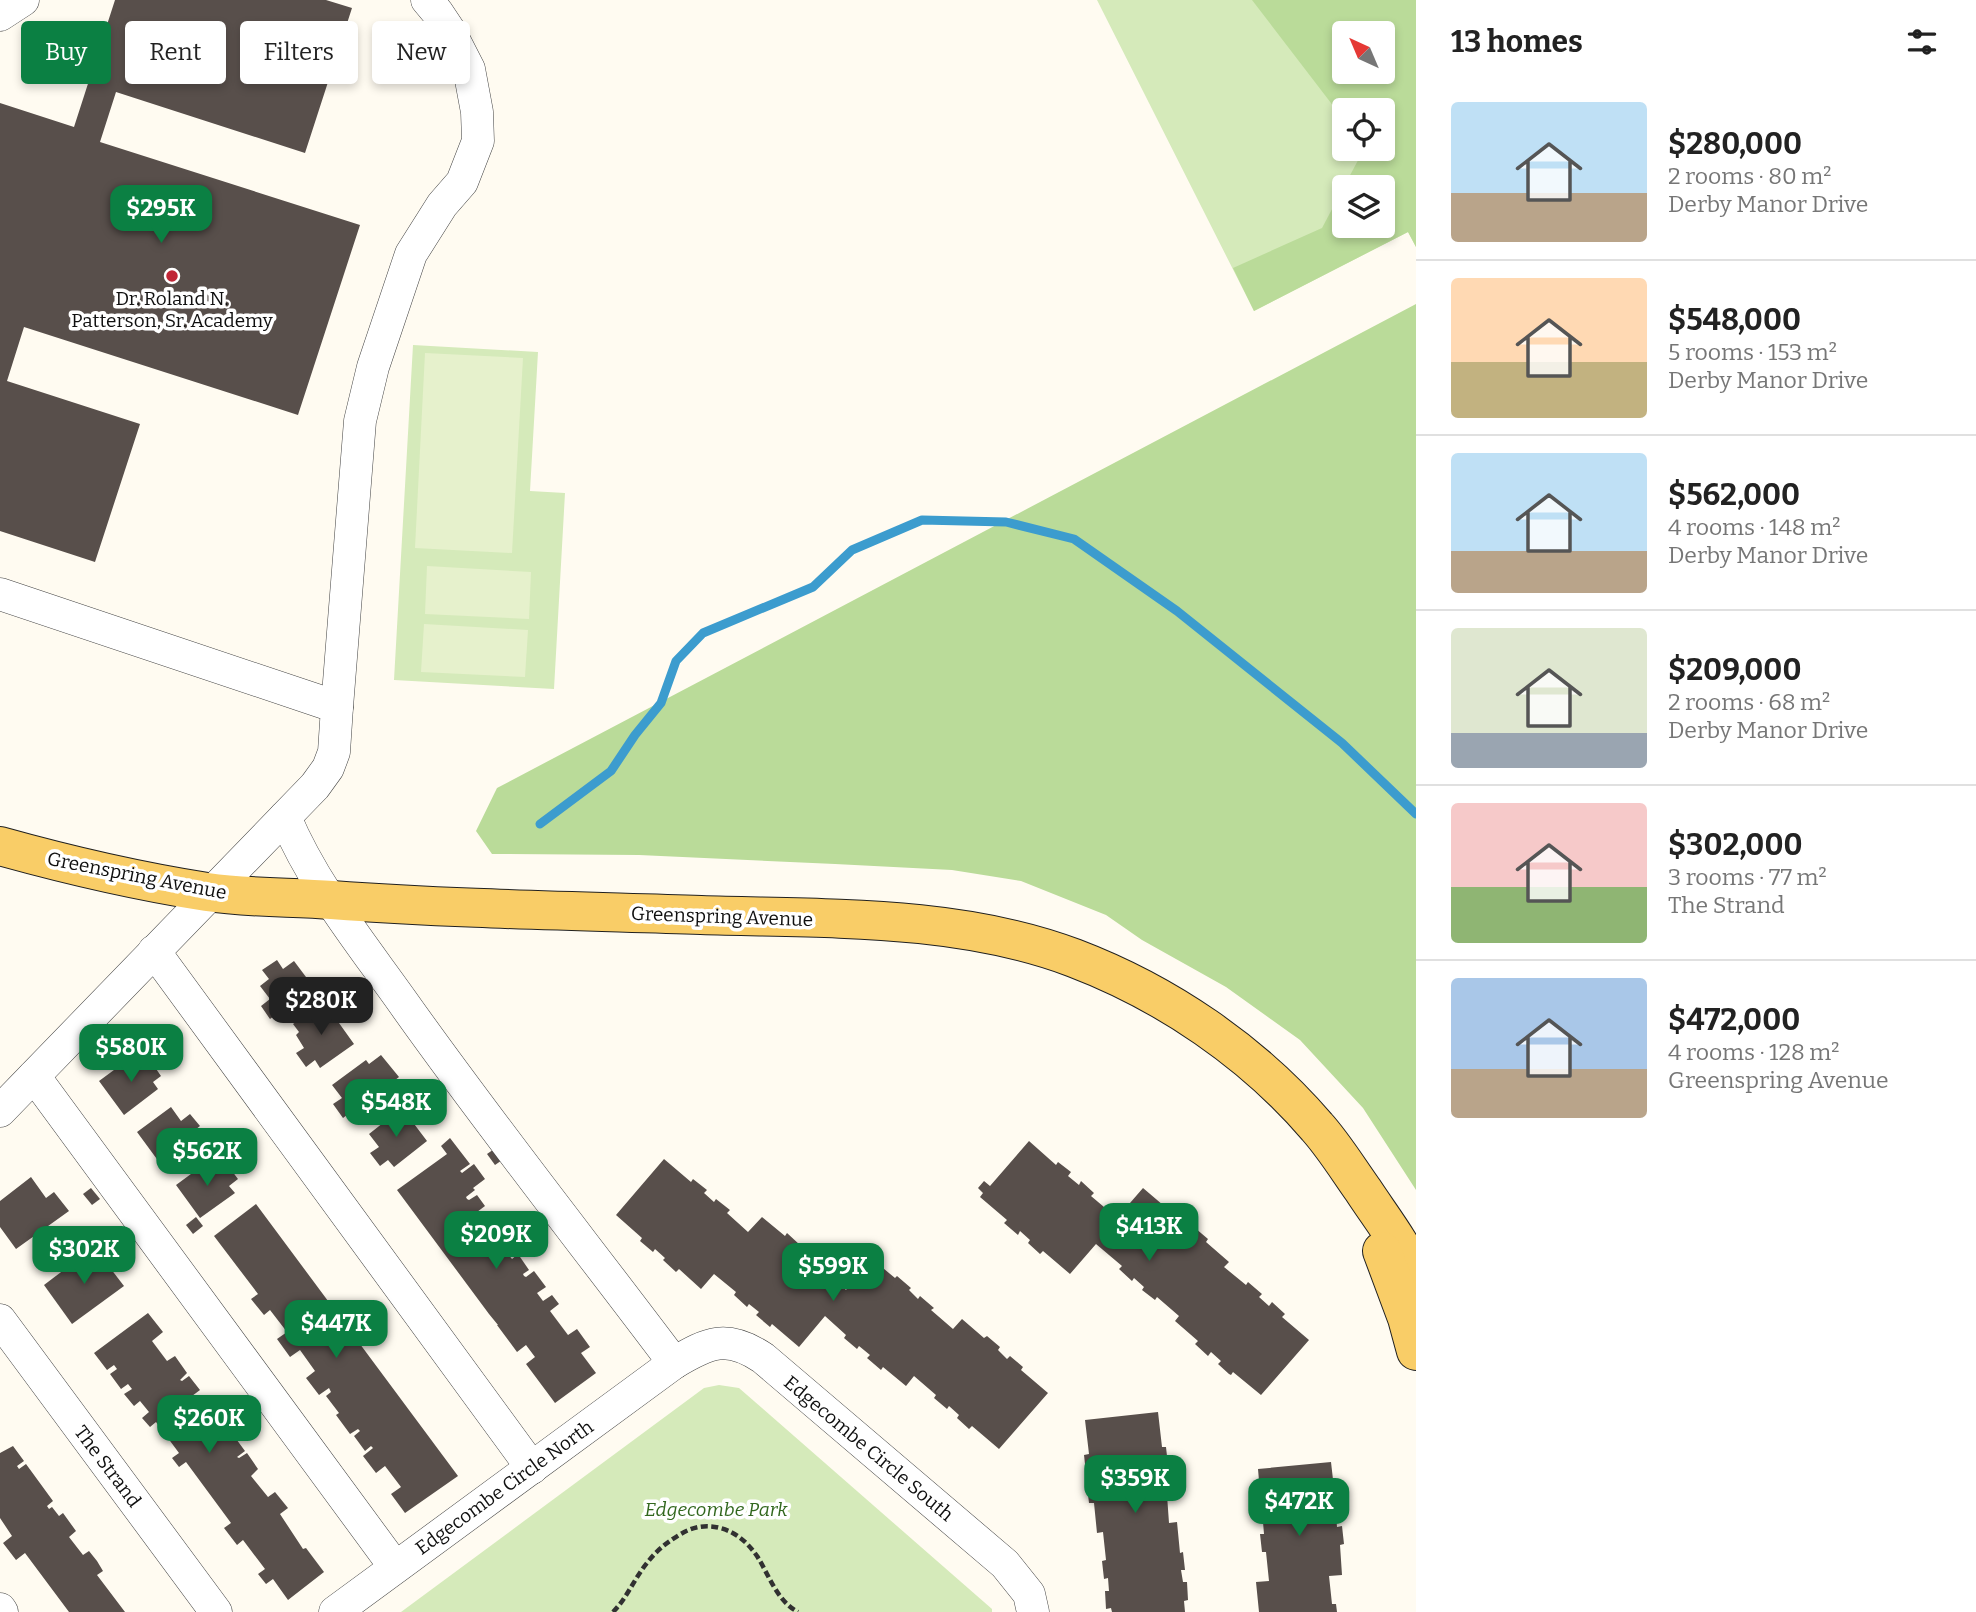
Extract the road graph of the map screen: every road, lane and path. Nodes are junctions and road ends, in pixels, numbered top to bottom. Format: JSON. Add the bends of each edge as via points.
{"nodes":[{"id":1,"x":23,"y":0,"type":"edge"},
{"id":2,"x":427,"y":0,"type":"edge"},
{"id":3,"x":0,"y":15,"type":"edge"},
{"id":4,"x":0,"y":594,"type":"edge"},
{"id":5,"x":337,"y":707,"type":"junction"},
{"id":6,"x":285,"y":817,"type":"junction"},
{"id":7,"x":0,"y":846,"type":"edge"},
{"id":8,"x":211,"y":892,"type":"junction"},
{"id":9,"x":330,"y":900,"type":"junction"},
{"id":10,"x":154,"y":951,"type":"junction"},
{"id":11,"x":34,"y":1076,"type":"junction"},
{"id":12,"x":0,"y":1111,"type":"edge"},
{"id":13,"x":1360,"y":1186,"type":"junction"},
{"id":14,"x":1416,"y":1277,"type":"edge"},
{"id":15,"x":0,"y":1320,"type":"edge"},
{"id":16,"x":1416,"y":1351,"type":"edge"},
{"id":17,"x":674,"y":1363,"type":"junction"},
{"id":18,"x":533,"y":1468,"type":"junction"},
{"id":19,"x":395,"y":1567,"type":"junction"},
{"id":20,"x":616,"y":1610,"type":"edge"},
{"id":21,"x":216,"y":1612,"type":"edge"},
{"id":22,"x":335,"y":1612,"type":"edge"},
{"id":23,"x":798,"y":1612,"type":"edge"},
{"id":24,"x":1033,"y":1612,"type":"edge"}],
"edges":[{"from":1,"to":3,"type":"street"},
{"from":2,"to":5,"type":"street","via":[[469,69],[478,141],[462,182],[411,254],[373,367],[360,421]]},
{"from":4,"to":5,"type":"street"},
{"from":5,"to":6,"type":"street","via":[[334,752],[328,768]]},
{"from":6,"to":8,"type":"street"},
{"from":6,"to":9,"type":"street"},
{"from":7,"to":8,"type":"main road","name":"Greenspring Avenue","via":[[114,875]]},
{"from":8,"to":9,"type":"main road","name":"Greenspring Avenue"},
{"from":8,"to":10,"type":"street"},
{"from":9,"to":13,"type":"main road","name":"Greenspring Avenue","via":[[862,920],[953,927],[1072,957],[1170,1004],[1252,1063],[1318,1128]]},
{"from":9,"to":17,"type":"street","via":[[445,1061]]},
{"from":10,"to":11,"type":"street"},
{"from":10,"to":18,"type":"street"},
{"from":11,"to":12,"type":"street"},
{"from":11,"to":19,"type":"street"},
{"from":13,"to":14,"type":"main road","name":"Greenspring Avenue","via":[[1406,1253]]},
{"from":13,"to":16,"type":"main road","name":"Greenspring Avenue"},
{"from":15,"to":21,"type":"street","name":"The Strand"},
{"from":17,"to":18,"type":"street","name":"Edgecombe Circle North"},
{"from":17,"to":24,"type":"street","name":"Edgecombe Circle South","via":[[695,1350],[727,1343],[746,1347],[763,1358],[1005,1564],[1029,1594]]},
{"from":18,"to":19,"type":"street","name":"Edgecombe Circle North"},
{"from":19,"to":22,"type":"street","name":"Edgecombe Circle North"},
{"from":20,"to":23,"type":"path","via":[[663,1546],[705,1525],[745,1540],[776,1591]]}]}
